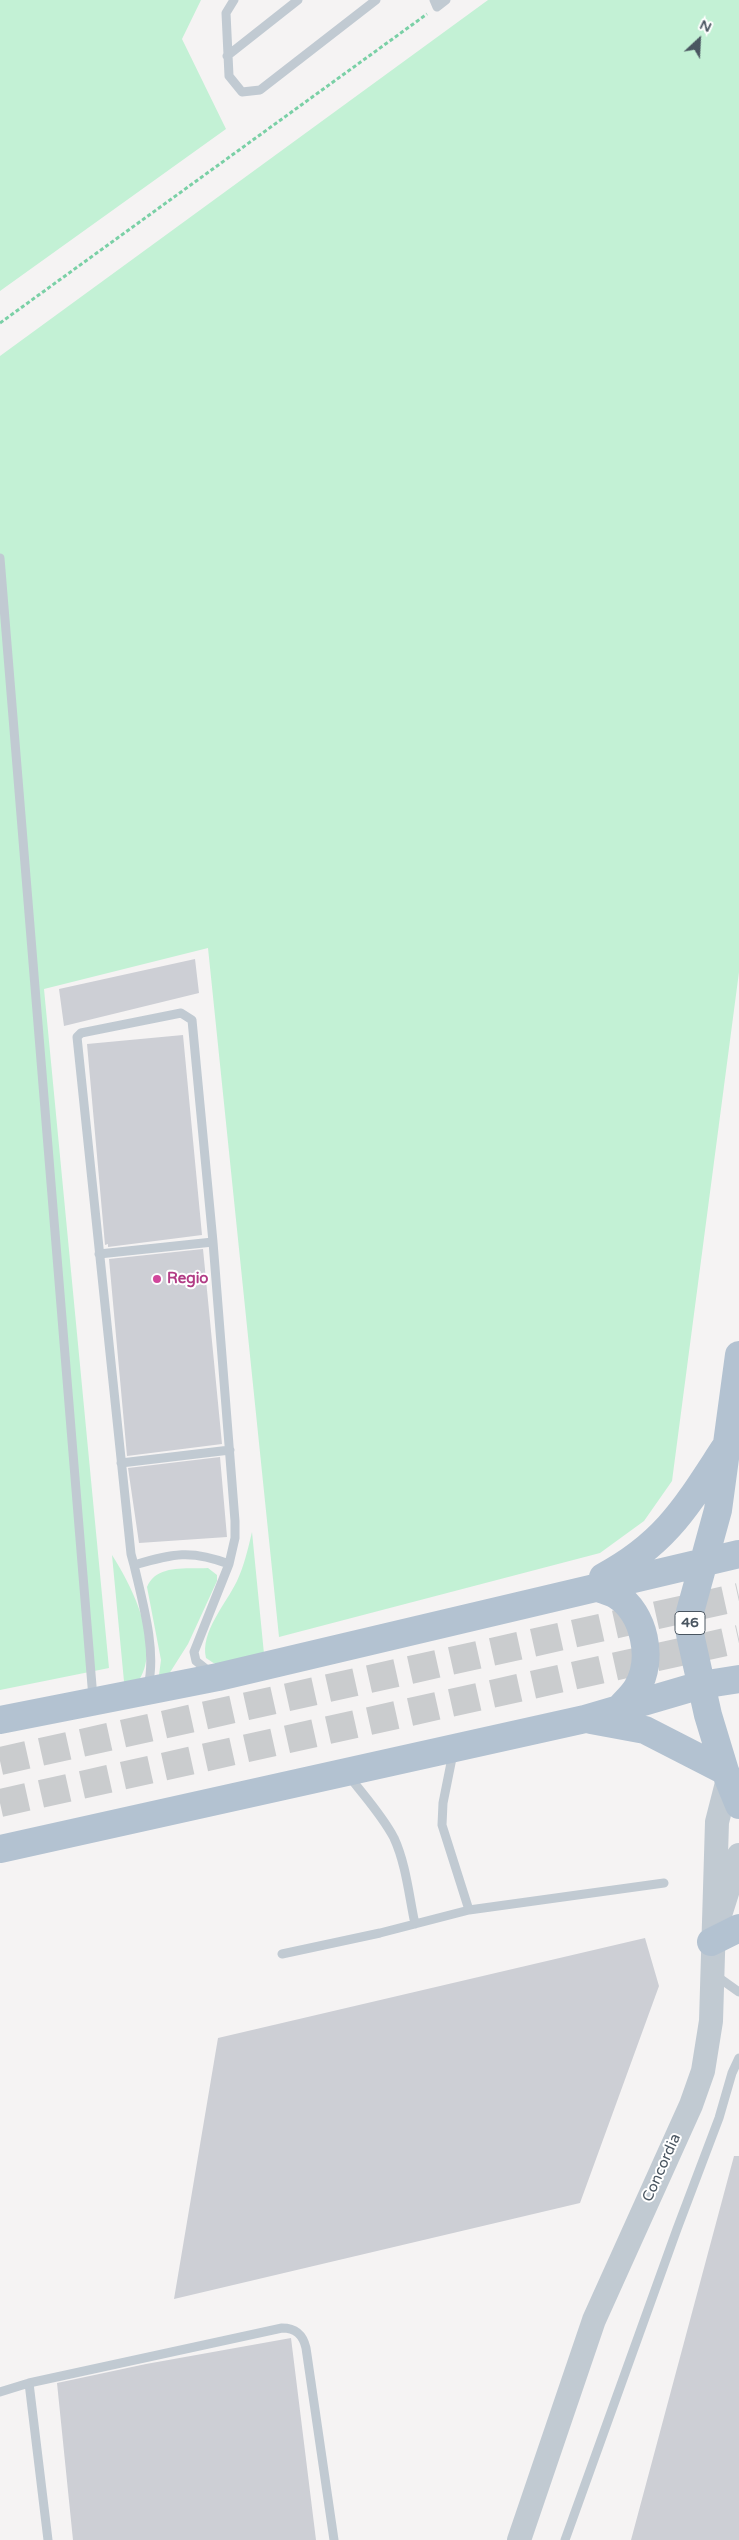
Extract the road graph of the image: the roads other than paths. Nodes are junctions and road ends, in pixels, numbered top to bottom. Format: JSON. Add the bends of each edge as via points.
{"nodes":[{"id":1,"x":234,"y":0,"type":"edge"},
{"id":2,"x":298,"y":0,"type":"edge"},
{"id":3,"x":376,"y":0,"type":"edge"},
{"id":4,"x":446,"y":0,"type":"edge"},
{"id":5,"x":435,"y":3,"type":"edge"},
{"id":6,"x":227,"y":56,"type":"junction"},
{"id":7,"x":0,"y":558,"type":"edge"},
{"id":8,"x":213,"y":1242,"type":"junction"},
{"id":9,"x":98,"y":1254,"type":"junction"},
{"id":10,"x":739,"y":1355,"type":"edge"},
{"id":11,"x":729,"y":1441,"type":"junction"},
{"id":12,"x":230,"y":1450,"type":"junction"},
{"id":13,"x":121,"y":1463,"type":"junction"},
{"id":14,"x":739,"y":1554,"type":"edge"},
{"id":15,"x":703,"y":1561,"type":"junction"},
{"id":16,"x":229,"y":1564,"type":"junction"},
{"id":17,"x":134,"y":1565,"type":"junction"},
{"id":18,"x":588,"y":1590,"type":"junction"},
{"id":19,"x":218,"y":1677,"type":"junction"},
{"id":20,"x":739,"y":1679,"type":"edge"},
{"id":21,"x":701,"y":1685,"type":"junction"},
{"id":22,"x":147,"y":1690,"type":"junction"},
{"id":23,"x":93,"y":1701,"type":"junction"},
{"id":24,"x":619,"y":1709,"type":"junction"},
{"id":25,"x":585,"y":1719,"type":"junction"},
{"id":26,"x":0,"y":1720,"type":"edge"},
{"id":27,"x":454,"y":1748,"type":"junction"},
{"id":28,"x":345,"y":1771,"type":"junction"},
{"id":29,"x":727,"y":1775,"type":"junction"},
{"id":30,"x":739,"y":1805,"type":"edge"},
{"id":31,"x":0,"y":1849,"type":"edge"},
{"id":32,"x":739,"y":1854,"type":"edge"},
{"id":33,"x":664,"y":1882,"type":"dead end"},
{"id":34,"x":469,"y":1910,"type":"junction"},
{"id":35,"x":415,"y":1924,"type":"junction"},
{"id":36,"x":739,"y":1928,"type":"edge"},
{"id":37,"x":711,"y":1938,"type":"junction"},
{"id":38,"x":282,"y":1954,"type":"dead end"},
{"id":39,"x":711,"y":1971,"type":"junction"},
{"id":40,"x":739,"y":1992,"type":"edge"},
{"id":41,"x":739,"y":2058,"type":"edge"},
{"id":42,"x":29,"y":2383,"type":"junction"},
{"id":43,"x":0,"y":2392,"type":"edge"},
{"id":44,"x":48,"y":2540,"type":"edge"},
{"id":45,"x":334,"y":2540,"type":"edge"},
{"id":46,"x":519,"y":2540,"type":"edge"},
{"id":47,"x":565,"y":2540,"type":"edge"}],
"edges":[{"from":1,"to":6,"type":"lane","via":[[226,13]]},
{"from":2,"to":6,"type":"lane"},
{"from":3,"to":6,"type":"lane","via":[[260,90],[242,92],[229,76]]},
{"from":4,"to":5,"type":"lane"},
{"from":7,"to":23,"type":"lane"},
{"from":8,"to":9,"type":"lane"},
{"from":8,"to":9,"type":"lane","via":[[192,1020],[181,1012],[81,1033],[77,1037]]},
{"from":8,"to":12,"type":"lane"},
{"from":9,"to":13,"type":"lane"},
{"from":10,"to":11,"type":"main road","number":"46"},
{"from":11,"to":15,"type":"main road","number":"46","via":[[718,1510]]},
{"from":11,"to":18,"type":"main road","via":[[664,1534],[628,1564]]},
{"from":12,"to":13,"type":"lane"},
{"from":12,"to":16,"type":"lane","via":[[236,1521]]},
{"from":13,"to":17,"type":"lane"},
{"from":14,"to":15,"type":"main road"},
{"from":15,"to":18,"type":"main road"},
{"from":15,"to":21,"type":"main road","number":"46","via":[[690,1612],[690,1634]]},
{"from":16,"to":17,"type":"lane","via":[[193,1554]]},
{"from":16,"to":19,"type":"lane","via":[[194,1652],[196,1661]]},
{"from":17,"to":22,"type":"lane","via":[[147,1627],[150,1672]]},
{"from":18,"to":19,"type":"main road"},
{"from":18,"to":24,"type":"main road","via":[[616,1595],[631,1609],[646,1646],[644,1671],[637,1688]]},
{"from":19,"to":22,"type":"main road"},
{"from":20,"to":21,"type":"main road"},
{"from":21,"to":24,"type":"main road"},
{"from":21,"to":29,"type":"main road","number":"46"},
{"from":22,"to":23,"type":"main road"},
{"from":23,"to":26,"type":"main road"},
{"from":24,"to":25,"type":"main road"},
{"from":25,"to":27,"type":"main road"},
{"from":25,"to":29,"type":"main road","via":[[645,1730]]},
{"from":27,"to":28,"type":"main road"},
{"from":27,"to":34,"type":"lane","via":[[442,1825]]},
{"from":28,"to":31,"type":"main road"},
{"from":28,"to":35,"type":"lane","via":[[394,1839]]},
{"from":29,"to":30,"type":"main road","number":"46"},
{"from":29,"to":37,"type":"street","name":"Concordia","via":[[717,1822]]},
{"from":32,"to":37,"type":"street"},
{"from":33,"to":34,"type":"lane"},
{"from":34,"to":35,"type":"lane"},
{"from":35,"to":38,"type":"lane"},
{"from":36,"to":37,"type":"main road"},
{"from":37,"to":39,"type":"street","name":"Concordia"},
{"from":39,"to":40,"type":"lane"},
{"from":39,"to":46,"type":"street","name":"Concordia","via":[[711,2021],[698,2086],[594,2320]]},
{"from":41,"to":47,"type":"lane"},
{"from":42,"to":43,"type":"lane"},
{"from":42,"to":44,"type":"lane"},
{"from":42,"to":45,"type":"lane","via":[[282,2328],[296,2330],[306,2348]]}]}
